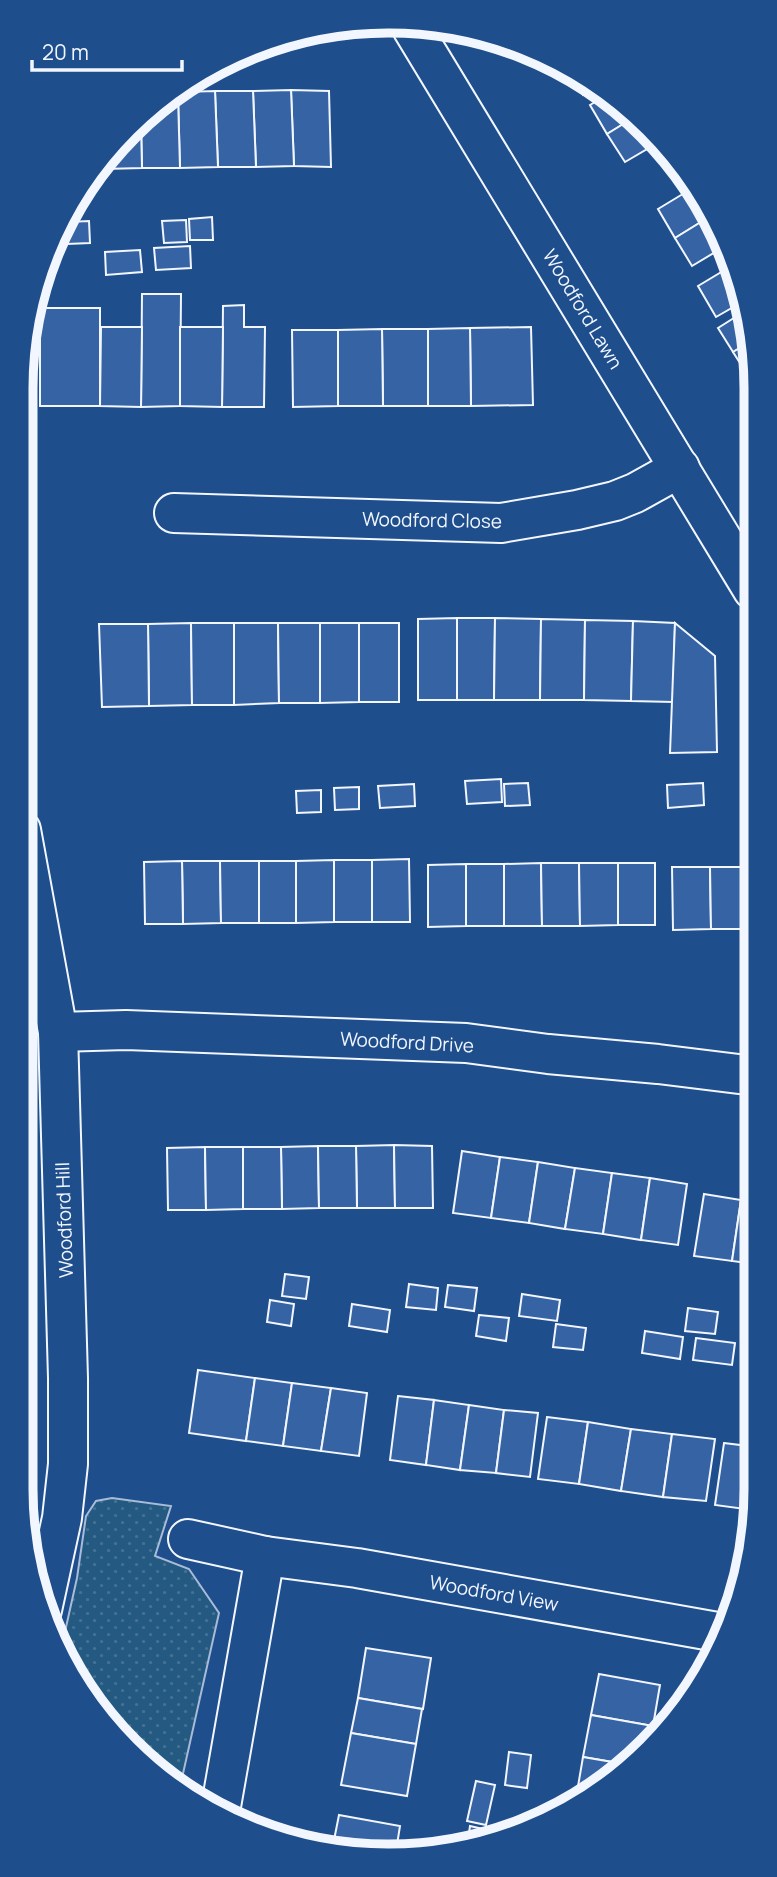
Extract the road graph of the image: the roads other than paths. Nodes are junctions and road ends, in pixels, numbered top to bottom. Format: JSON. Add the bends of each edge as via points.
{"nodes":[{"id":1,"x":416,"y":34,"type":"edge"},
{"id":2,"x":680,"y":468,"type":"junction"},
{"id":3,"x":174,"y":513,"type":"dead end"},
{"id":4,"x":744,"y":574,"type":"edge"},
{"id":5,"x":33,"y":896,"type":"edge"},
{"id":6,"x":58,"y":1032,"type":"junction"},
{"id":7,"x":744,"y":1075,"type":"edge"},
{"id":8,"x":188,"y":1539,"type":"dead end"},
{"id":9,"x":265,"y":1556,"type":"junction"},
{"id":10,"x":47,"y":1587,"type":"edge"},
{"id":11,"x":714,"y":1631,"type":"edge"},
{"id":12,"x":222,"y":1802,"type":"edge"}],
"edges":[{"from":1,"to":2,"type":"street","name":"Woodford Lawn"},
{"from":2,"to":3,"type":"street","name":"Woodford Close","via":[[615,501],[502,523]]},
{"from":2,"to":4,"type":"street","name":"Woodford Lawn"},
{"from":5,"to":6,"type":"street","name":"Woodford Hill"},
{"from":6,"to":7,"type":"street","name":"Woodford Drive","via":[[116,1030],[466,1044]]},
{"from":6,"to":10,"type":"street","name":"Woodford Hill","via":[[68,1464]]},
{"from":8,"to":9,"type":"street","name":"Woodford View"},
{"from":9,"to":11,"type":"street","name":"Woodford View"},
{"from":9,"to":12,"type":"street"}]}
